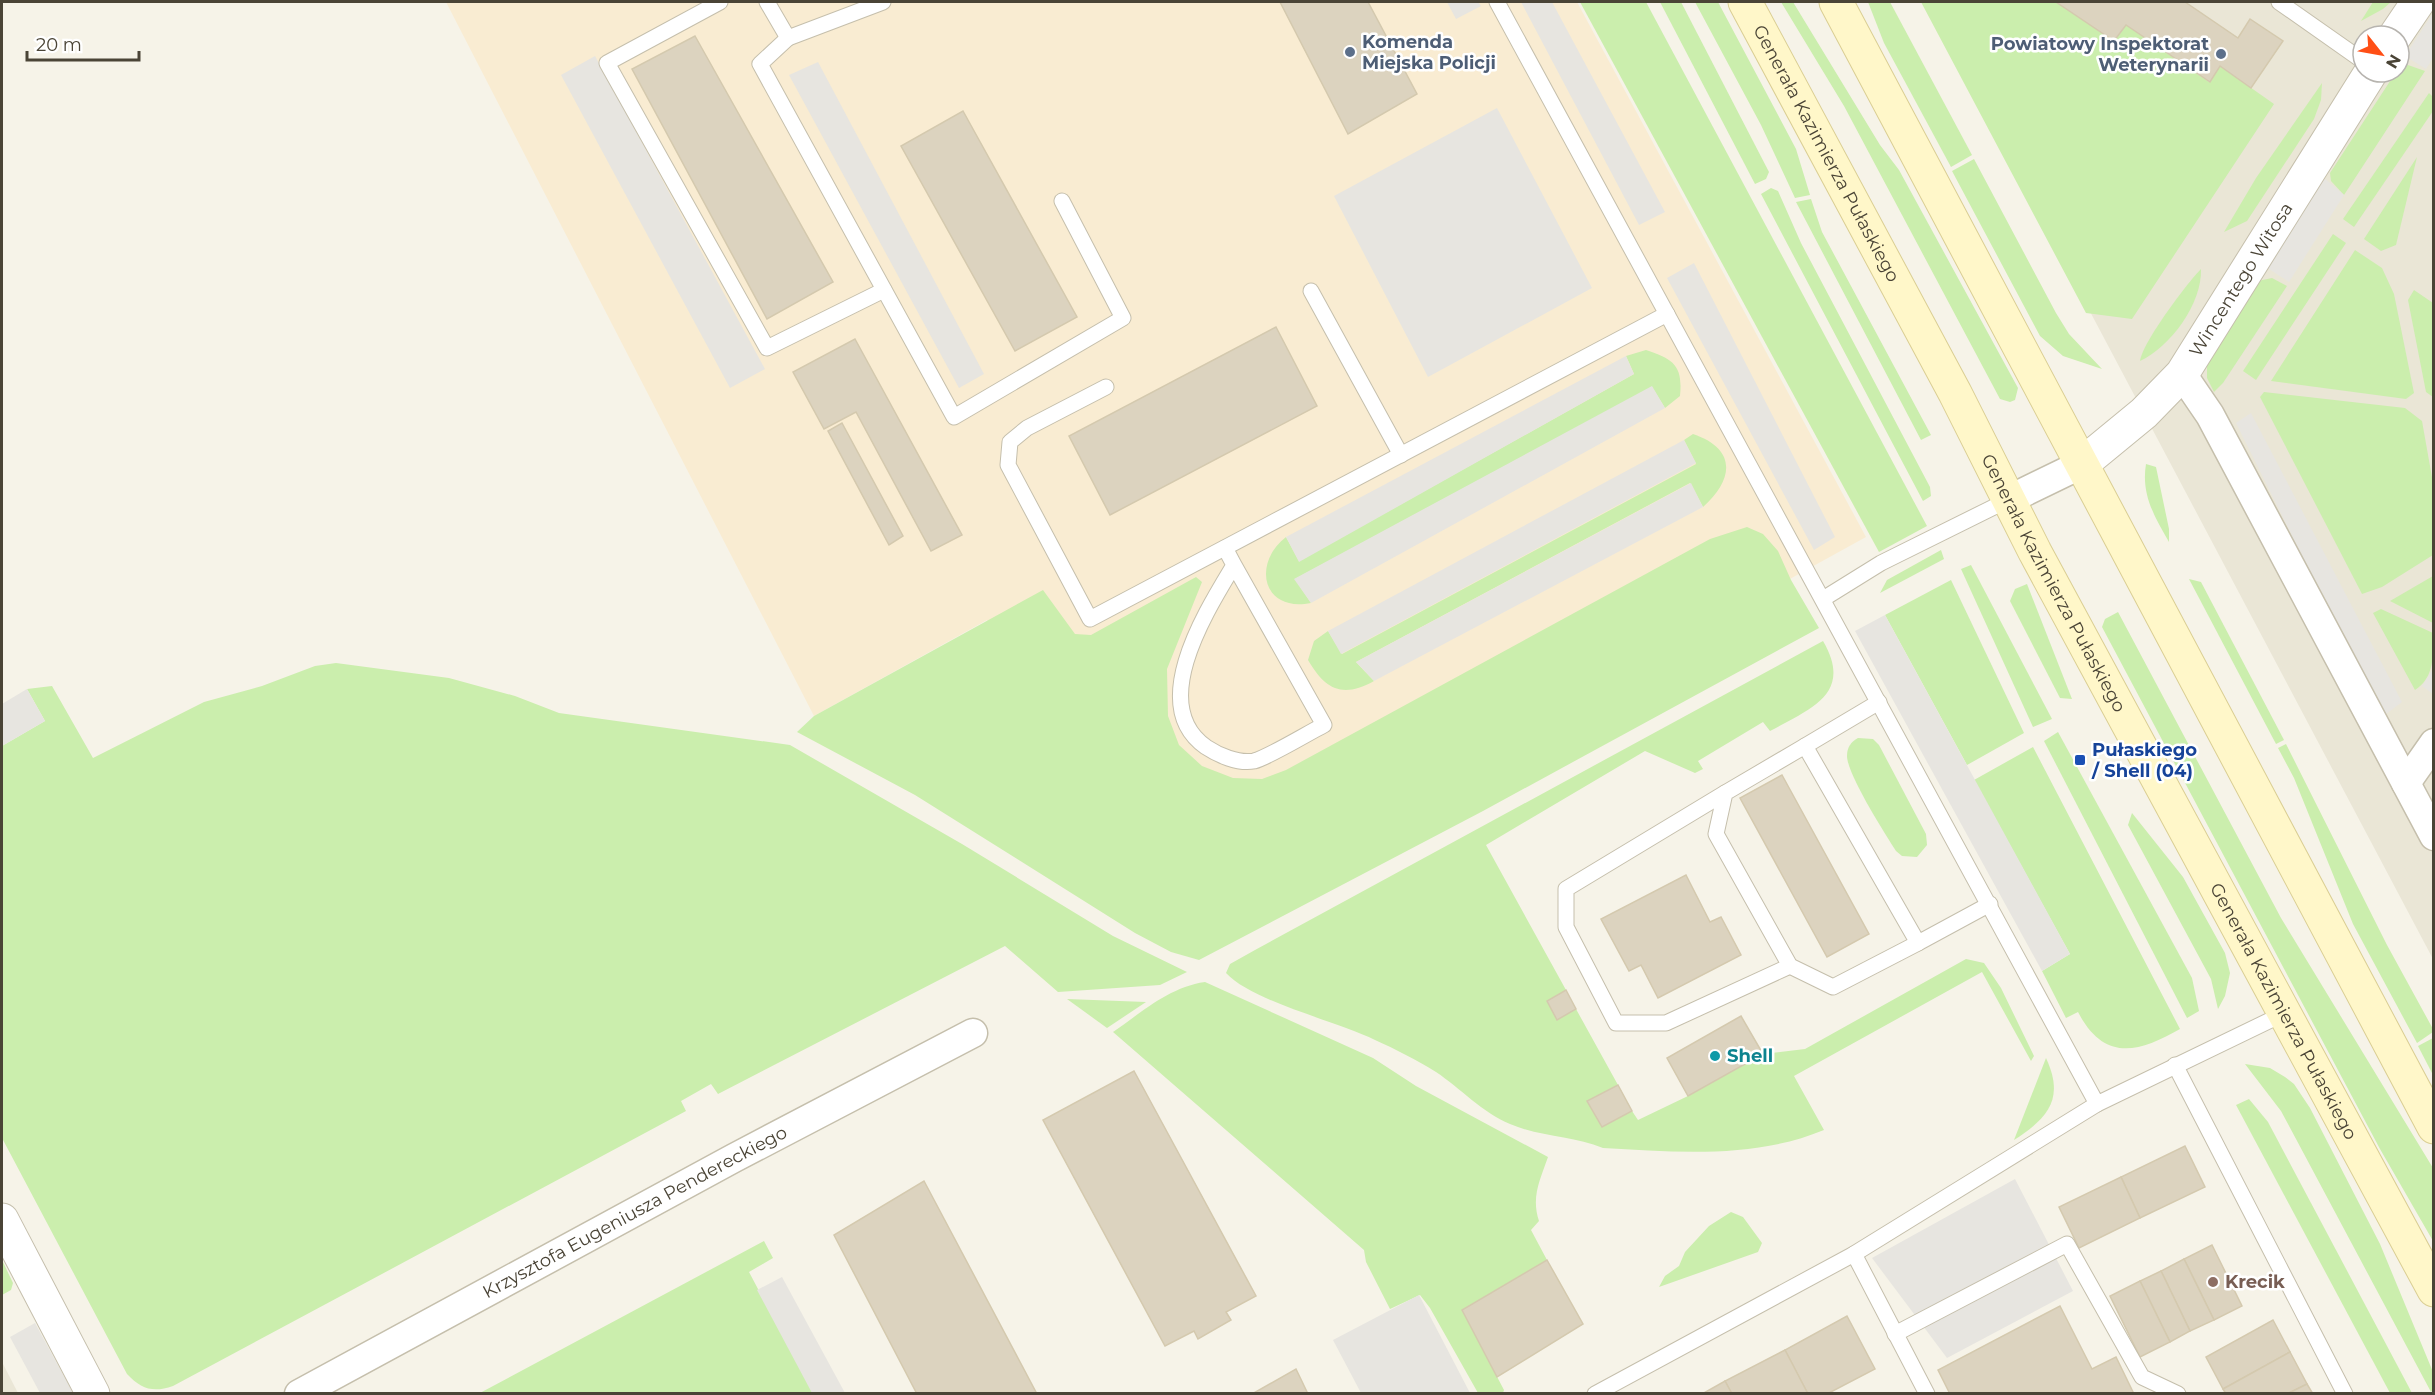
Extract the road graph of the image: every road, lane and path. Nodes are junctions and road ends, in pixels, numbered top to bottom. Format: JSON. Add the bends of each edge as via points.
{"nodes":[{"id":1,"x":720,"y":2,"type":"edge"},
{"id":2,"x":767,"y":2,"type":"edge"},
{"id":3,"x":883,"y":2,"type":"edge"},
{"id":4,"x":1497,"y":2,"type":"edge"},
{"id":5,"x":1745,"y":2,"type":"edge"},
{"id":6,"x":1836,"y":2,"type":"edge"},
{"id":7,"x":2279,"y":2,"type":"edge"},
{"id":8,"x":2418,"y":2,"type":"edge"},
{"id":9,"x":2403,"y":24,"type":"edge"},
{"id":10,"x":788,"y":38,"type":"junction"},
{"id":11,"x":2351,"y":52,"type":"edge"},
{"id":12,"x":2363,"y":84,"type":"edge"},
{"id":13,"x":1062,"y":201,"type":"dead end"},
{"id":14,"x":884,"y":290,"type":"junction"},
{"id":15,"x":1311,"y":291,"type":"dead end"},
{"id":16,"x":1667,"y":314,"type":"junction"},
{"id":17,"x":2182,"y":374,"type":"junction"},
{"id":18,"x":1106,"y":387,"type":"dead end"},
{"id":19,"x":1401,"y":455,"type":"junction"},
{"id":20,"x":2082,"y":464,"type":"junction"},
{"id":21,"x":2010,"y":499,"type":"junction"},
{"id":22,"x":1225,"y":548,"type":"junction"},
{"id":23,"x":1234,"y":565,"type":"junction"},
{"id":24,"x":1823,"y":599,"type":"junction"},
{"id":25,"x":1879,"y":702,"type":"junction"},
{"id":26,"x":2433,"y":744,"type":"edge"},
{"id":27,"x":1805,"y":746,"type":"junction"},
{"id":28,"x":2406,"y":783,"type":"junction"},
{"id":29,"x":1725,"y":793,"type":"junction"},
{"id":30,"x":2433,"y":836,"type":"edge"},
{"id":31,"x":1990,"y":904,"type":"junction"},
{"id":32,"x":1918,"y":943,"type":"junction"},
{"id":33,"x":1790,"y":966,"type":"junction"},
{"id":34,"x":2285,"y":1013,"type":"junction"},
{"id":35,"x":973,"y":1033,"type":"dead end"},
{"id":36,"x":2175,"y":1065,"type":"junction"},
{"id":37,"x":2097,"y":1104,"type":"junction"},
{"id":38,"x":2433,"y":1127,"type":"edge"},
{"id":39,"x":2,"y":1220,"type":"edge"},
{"id":40,"x":1854,"y":1254,"type":"junction"},
{"id":41,"x":2433,"y":1290,"type":"edge"},
{"id":42,"x":1895,"y":1334,"type":"junction"},
{"id":43,"x":93,"y":1394,"type":"edge"},
{"id":44,"x":299,"y":1394,"type":"edge"},
{"id":45,"x":1595,"y":1394,"type":"edge"},
{"id":46,"x":1927,"y":1394,"type":"edge"},
{"id":47,"x":2178,"y":1394,"type":"edge"},
{"id":48,"x":2345,"y":1394,"type":"edge"}],
"edges":[{"from":1,"to":14,"type":"lane","via":[[607,63],[767,348]]},
{"from":2,"to":10,"type":"lane"},
{"from":3,"to":10,"type":"lane"},
{"from":4,"to":16,"type":"lane"},
{"from":5,"to":21,"type":"main road","name":"Generała Kazimierza Pułaskiego"},
{"from":6,"to":20,"type":"main road"},
{"from":7,"to":11,"type":"lane"},
{"from":8,"to":9,"type":"street"},
{"from":10,"to":14,"type":"lane","via":[[760,64]]},
{"from":12,"to":17,"type":"street","name":"Wincentego Witosa"},
{"from":13,"to":14,"type":"lane","via":[[1123,318],[954,417]]},
{"from":15,"to":19,"type":"lane"},
{"from":16,"to":19,"type":"lane"},
{"from":16,"to":24,"type":"lane"},
{"from":17,"to":20,"type":"street","name":"Wincentego Witosa"},
{"from":17,"to":28,"type":"street","via":[[2210,415]]},
{"from":18,"to":22,"type":"lane","via":[[1027,428],[1010,442],[1008,465],[1089,619]]},
{"from":19,"to":22,"type":"lane"},
{"from":20,"to":21,"type":"street"},
{"from":20,"to":38,"type":"main road"},
{"from":21,"to":24,"type":"lane","via":[[1881,563]]},
{"from":21,"to":34,"type":"main road","name":"Generała Kazimierza Pułaskiego"},
{"from":22,"to":23,"type":"lane"},
{"from":23,"to":23,"type":"lane","via":[[1324,725],[1253,761],[1220,756],[1193,738],[1184,714],[1184,665],[1204,615]]},
{"from":24,"to":25,"type":"lane"},
{"from":25,"to":27,"type":"lane"},
{"from":25,"to":31,"type":"lane"},
{"from":26,"to":28,"type":"street"},
{"from":27,"to":29,"type":"lane"},
{"from":27,"to":32,"type":"lane"},
{"from":28,"to":30,"type":"street"},
{"from":29,"to":33,"type":"lane","via":[[1716,834]]},
{"from":29,"to":33,"type":"lane","via":[[1566,890],[1566,927],[1617,1023],[1666,1023]]},
{"from":31,"to":32,"type":"lane"},
{"from":31,"to":37,"type":"lane"},
{"from":32,"to":33,"type":"lane","via":[[1833,987]]},
{"from":34,"to":36,"type":"lane"},
{"from":34,"to":41,"type":"main road","name":"Generała Kazimierza Pułaskiego"},
{"from":35,"to":44,"type":"street","name":"Krzysztofa Eugeniusza Pendereckiego"},
{"from":36,"to":37,"type":"lane"},
{"from":36,"to":48,"type":"lane"},
{"from":37,"to":40,"type":"lane"},
{"from":39,"to":43,"type":"street"},
{"from":40,"to":42,"type":"lane"},
{"from":40,"to":45,"type":"lane"},
{"from":42,"to":46,"type":"lane"},
{"from":42,"to":47,"type":"lane","via":[[2067,1244],[2142,1377]]}]}
